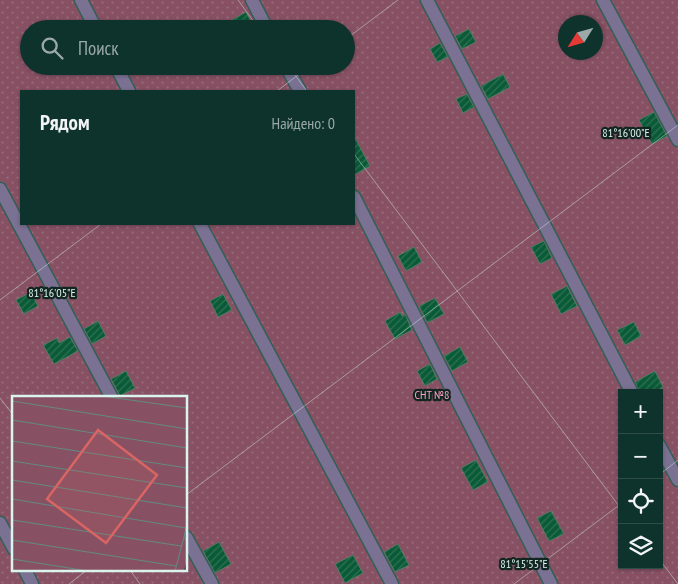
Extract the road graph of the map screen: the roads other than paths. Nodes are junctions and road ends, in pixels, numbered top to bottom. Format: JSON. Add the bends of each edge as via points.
{"nodes":[{"id":1,"x":81,"y":0,"type":"edge"},
{"id":2,"x":252,"y":0,"type":"edge"},
{"id":3,"x":426,"y":0,"type":"edge"},
{"id":4,"x":604,"y":0,"type":"edge"},
{"id":5,"x":91,"y":20,"type":"edge"},
{"id":6,"x":262,"y":20,"type":"edge"},
{"id":7,"x":121,"y":75,"type":"edge"},
{"id":8,"x":291,"y":75,"type":"edge"},
{"id":9,"x":128,"y":90,"type":"edge"},
{"id":10,"x":299,"y":90,"type":"edge"},
{"id":11,"x":678,"y":140,"type":"edge"},
{"id":12,"x":0,"y":189,"type":"edge"},
{"id":13,"x":355,"y":198,"type":"edge"},
{"id":14,"x":201,"y":225,"type":"edge"},
{"id":15,"x":630,"y":389,"type":"edge"},
{"id":16,"x":111,"y":396,"type":"edge"},
{"id":17,"x":663,"y":452,"type":"edge"},
{"id":18,"x":678,"y":480,"type":"edge"},
{"id":19,"x":0,"y":523,"type":"edge"},
{"id":20,"x":188,"y":541,"type":"edge"},
{"id":21,"x":12,"y":545,"type":"edge"},
{"id":22,"x":26,"y":572,"type":"edge"},
{"id":23,"x":32,"y":584,"type":"edge"},
{"id":24,"x":212,"y":584,"type":"edge"},
{"id":25,"x":392,"y":584,"type":"edge"},
{"id":26,"x":551,"y":584,"type":"edge"}],
"edges":[{"from":1,"to":5,"type":"street"},
{"from":2,"to":6,"type":"street"},
{"from":3,"to":15,"type":"street"},
{"from":4,"to":11,"type":"street"},
{"from":7,"to":9,"type":"street"},
{"from":8,"to":10,"type":"street"},
{"from":12,"to":16,"type":"street"},
{"from":13,"to":26,"type":"street"},
{"from":14,"to":25,"type":"street"},
{"from":17,"to":18,"type":"street"},
{"from":19,"to":21,"type":"street"},
{"from":20,"to":24,"type":"street"},
{"from":22,"to":23,"type":"street"}]}
